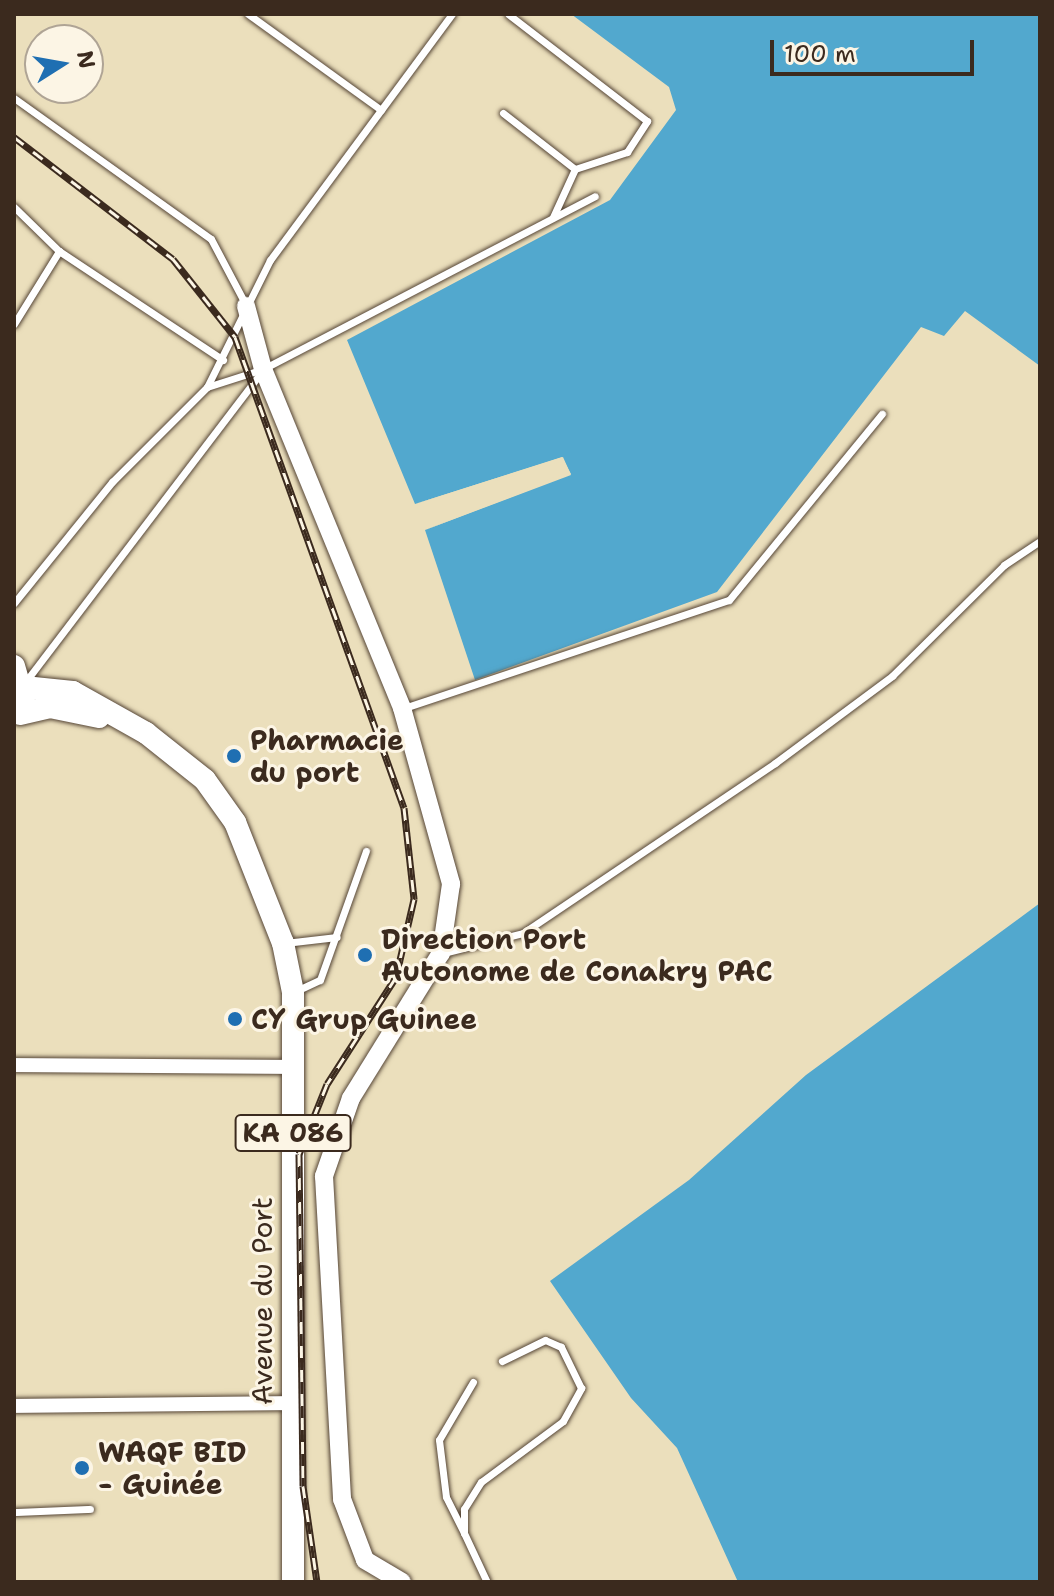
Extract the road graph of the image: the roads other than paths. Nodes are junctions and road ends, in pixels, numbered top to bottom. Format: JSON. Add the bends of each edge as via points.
{"nodes":[{"id":1,"x":248,"y":14,"type":"edge"},
{"id":2,"x":452,"y":14,"type":"edge"},
{"id":3,"x":508,"y":14,"type":"edge"},
{"id":4,"x":14,"y":98,"type":"edge"},
{"id":5,"x":381,"y":110,"type":"junction"},
{"id":6,"x":503,"y":113,"type":"dead end"},
{"id":7,"x":575,"y":169,"type":"junction"},
{"id":8,"x":595,"y":196,"type":"dead end"},
{"id":9,"x":14,"y":207,"type":"edge"},
{"id":10,"x":552,"y":218,"type":"junction"},
{"id":11,"x":59,"y":251,"type":"junction"},
{"id":12,"x":246,"y":306,"type":"junction"},
{"id":13,"x":14,"y":324,"type":"edge"},
{"id":14,"x":223,"y":360,"type":"junction"},
{"id":15,"x":263,"y":369,"type":"junction"},
{"id":16,"x":207,"y":387,"type":"junction"},
{"id":17,"x":882,"y":414,"type":"dead end"},
{"id":18,"x":1040,"y":541,"type":"edge"},
{"id":19,"x":14,"y":603,"type":"edge"},
{"id":20,"x":18,"y":674,"type":"edge"},
{"id":21,"x":402,"y":708,"type":"junction"},
{"id":22,"x":17,"y":717,"type":"edge"},
{"id":23,"x":146,"y":733,"type":"junction"},
{"id":24,"x":366,"y":851,"type":"dead end"},
{"id":25,"x":337,"y":937,"type":"junction"},
{"id":26,"x":283,"y":943,"type":"junction"},
{"id":27,"x":441,"y":953,"type":"junction"},
{"id":28,"x":293,"y":992,"type":"junction"},
{"id":29,"x":14,"y":1065,"type":"edge"},
{"id":30,"x":294,"y":1067,"type":"junction"},
{"id":31,"x":502,"y":1361,"type":"dead end"},
{"id":32,"x":473,"y":1382,"type":"dead end"},
{"id":33,"x":291,"y":1403,"type":"junction"},
{"id":34,"x":14,"y":1406,"type":"edge"},
{"id":35,"x":90,"y":1509,"type":"dead end"},
{"id":36,"x":14,"y":1512,"type":"edge"},
{"id":37,"x":464,"y":1533,"type":"junction"},
{"id":38,"x":293,"y":1582,"type":"edge"},
{"id":39,"x":402,"y":1582,"type":"edge"},
{"id":40,"x":487,"y":1582,"type":"edge"}],
"edges":[{"from":1,"to":5,"type":"lane"},
{"from":2,"to":5,"type":"lane"},
{"from":3,"to":7,"type":"lane","via":[[647,121],[627,152]]},
{"from":4,"to":12,"type":"lane","via":[[211,239]]},
{"from":5,"to":12,"type":"lane","via":[[270,260]]},
{"from":6,"to":7,"type":"lane"},
{"from":7,"to":10,"type":"lane"},
{"from":8,"to":10,"type":"lane"},
{"from":9,"to":11,"type":"lane"},
{"from":10,"to":15,"type":"lane"},
{"from":11,"to":13,"type":"lane"},
{"from":11,"to":14,"type":"lane"},
{"from":12,"to":14,"type":"lane"},
{"from":12,"to":15,"type":"street"},
{"from":14,"to":16,"type":"lane"},
{"from":15,"to":16,"type":"lane"},
{"from":15,"to":20,"type":"lane"},
{"from":15,"to":21,"type":"street"},
{"from":16,"to":19,"type":"lane","via":[[112,482]]},
{"from":17,"to":21,"type":"lane","via":[[729,600]]},
{"from":18,"to":27,"type":"lane","via":[[1004,565],[892,676],[736,790],[523,933]]},
{"from":20,"to":22,"type":"main road"},
{"from":20,"to":23,"type":"main road","name":"Avenue du Port","number":"KA 086","via":[[73,692]]},
{"from":21,"to":27,"type":"street","via":[[451,884]]},
{"from":22,"to":23,"type":"main road","name":"Avenue du Port","number":"KA 086","via":[[78,709]]},
{"from":23,"to":26,"type":"main road","name":"Avenue du Port","number":"KA 086","via":[[205,780],[235,822]]},
{"from":24,"to":25,"type":"lane"},
{"from":25,"to":26,"type":"lane"},
{"from":25,"to":28,"type":"lane","via":[[320,980]]},
{"from":26,"to":28,"type":"main road","name":"Avenue du Port","number":"KA 086"},
{"from":27,"to":39,"type":"street","via":[[351,1098],[324,1176],[342,1499],[365,1560]]},
{"from":28,"to":30,"type":"main road","name":"Avenue du Port","number":"KA 086"},
{"from":29,"to":30,"type":"street"},
{"from":30,"to":33,"type":"main road","name":"Avenue du Port","number":"KA 086"},
{"from":31,"to":37,"type":"lane","via":[[545,1340],[561,1347],[581,1388],[563,1421],[481,1482],[464,1509]]},
{"from":32,"to":37,"type":"lane","via":[[439,1440],[446,1497]]},
{"from":33,"to":34,"type":"street"},
{"from":33,"to":38,"type":"main road","name":"Avenue du Port","number":"KA 086"},
{"from":35,"to":36,"type":"lane"},
{"from":37,"to":40,"type":"lane"}]}
